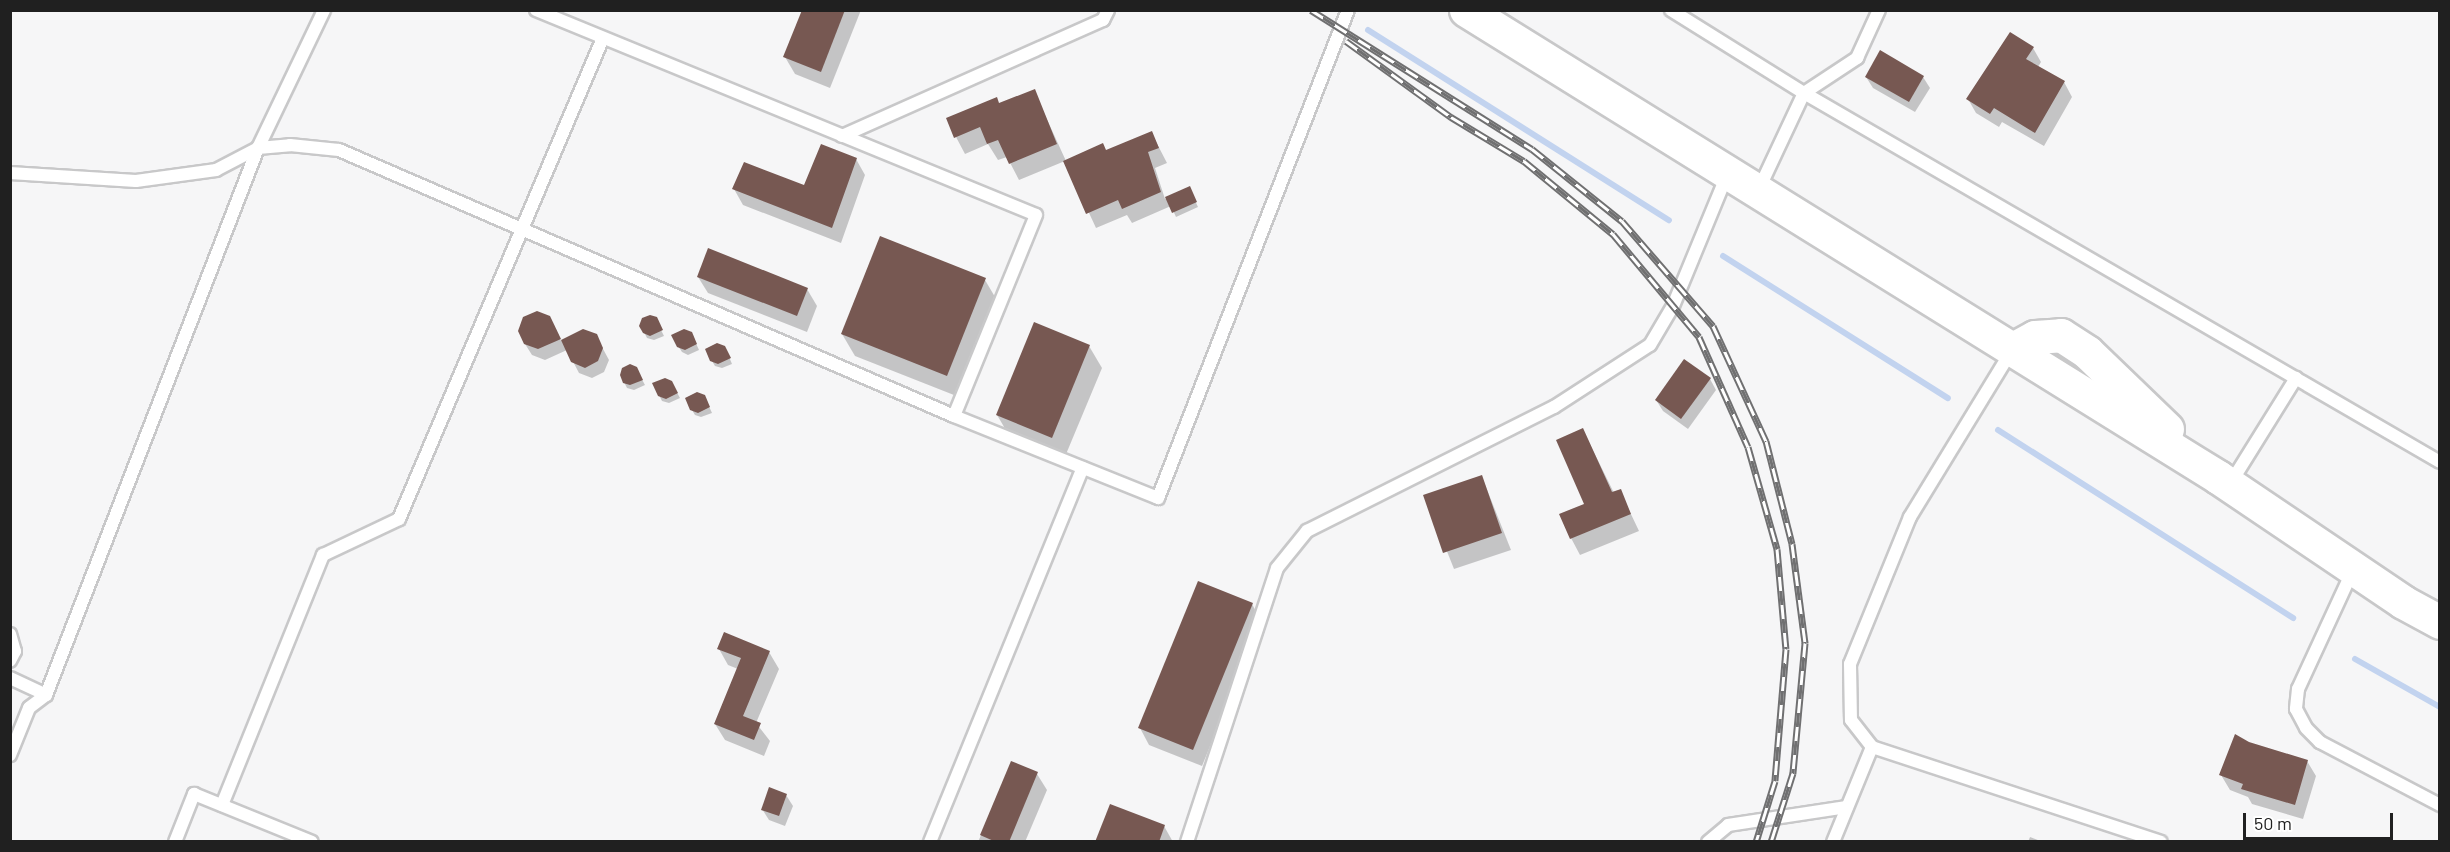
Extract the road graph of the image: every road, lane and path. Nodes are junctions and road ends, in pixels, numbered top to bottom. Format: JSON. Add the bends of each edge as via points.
{"nodes":[{"id":1,"x":324,"y":10,"type":"edge"},
{"id":2,"x":536,"y":10,"type":"edge"},
{"id":3,"x":1108,"y":10,"type":"edge"},
{"id":4,"x":1348,"y":10,"type":"edge"},
{"id":5,"x":1466,"y":10,"type":"edge"},
{"id":6,"x":1671,"y":10,"type":"edge"},
{"id":7,"x":1879,"y":10,"type":"edge"},
{"id":8,"x":603,"y":38,"type":"junction"},
{"id":9,"x":1804,"y":93,"type":"junction"},
{"id":10,"x":842,"y":136,"type":"junction"},
{"id":11,"x":258,"y":148,"type":"junction"},
{"id":12,"x":10,"y":173,"type":"edge"},
{"id":13,"x":1727,"y":174,"type":"junction"},
{"id":14,"x":1758,"y":192,"type":"junction"},
{"id":15,"x":522,"y":229,"type":"junction"},
{"id":16,"x":2013,"y":349,"type":"junction"},
{"id":17,"x":2296,"y":378,"type":"junction"},
{"id":18,"x":954,"y":416,"type":"junction"},
{"id":19,"x":2439,"y":462,"type":"edge"},
{"id":20,"x":1083,"y":468,"type":"junction"},
{"id":21,"x":2224,"y":481,"type":"junction"},
{"id":22,"x":2354,"y":569,"type":"junction"},
{"id":23,"x":2439,"y":622,"type":"edge"},
{"id":24,"x":10,"y":634,"type":"edge"},
{"id":25,"x":10,"y":661,"type":"edge"},
{"id":26,"x":10,"y":678,"type":"edge"},
{"id":27,"x":46,"y":695,"type":"junction"},
{"id":28,"x":1872,"y":747,"type":"junction"},
{"id":29,"x":10,"y":755,"type":"edge"},
{"id":30,"x":222,"y":805,"type":"junction"},
{"id":31,"x":2439,"y":805,"type":"edge"},
{"id":32,"x":1847,"y":807,"type":"junction"},
{"id":33,"x":175,"y":842,"type":"edge"},
{"id":34,"x":312,"y":842,"type":"edge"},
{"id":35,"x":930,"y":842,"type":"edge"},
{"id":36,"x":1187,"y":842,"type":"edge"},
{"id":37,"x":1708,"y":842,"type":"edge"},
{"id":38,"x":1833,"y":842,"type":"edge"},
{"id":39,"x":2161,"y":842,"type":"edge"}],
"edges":[{"from":1,"to":11,"type":"lane"},
{"from":2,"to":8,"type":"lane"},
{"from":3,"to":10,"type":"lane","via":[[1103,20]]},
{"from":4,"to":20,"type":"lane","via":[[1158,498]]},
{"from":5,"to":13,"type":"main road"},
{"from":6,"to":9,"type":"lane"},
{"from":7,"to":9,"type":"lane","via":[[1857,58]]},
{"from":8,"to":10,"type":"lane"},
{"from":8,"to":15,"type":"lane"},
{"from":9,"to":14,"type":"lane"},
{"from":9,"to":17,"type":"lane"},
{"from":10,"to":18,"type":"lane","via":[[1036,215]]},
{"from":11,"to":12,"type":"lane","via":[[216,170],[136,181]]},
{"from":11,"to":15,"type":"lane","via":[[339,150]]},
{"from":11,"to":27,"type":"lane"},
{"from":13,"to":14,"type":"main road"},
{"from":13,"to":36,"type":"lane","via":[[1673,306],[1650,345],[1554,407],[1307,531],[1277,568]]},
{"from":14,"to":16,"type":"main road"},
{"from":15,"to":18,"type":"lane"},
{"from":15,"to":30,"type":"lane","via":[[399,519],[323,555]]},
{"from":16,"to":21,"type":"main road","via":[[2035,337],[2061,335],[2087,352]]},
{"from":16,"to":28,"type":"lane","via":[[1910,517],[1850,664],[1851,720]]},
{"from":17,"to":19,"type":"lane"},
{"from":17,"to":21,"type":"lane"},
{"from":18,"to":20,"type":"lane"},
{"from":20,"to":35,"type":"lane"},
{"from":21,"to":22,"type":"main road"},
{"from":22,"to":23,"type":"main road"},
{"from":22,"to":31,"type":"lane","via":[[2298,689],[2296,709],[2306,728],[2320,742]]},
{"from":24,"to":25,"type":"lane","via":[[15,651]]},
{"from":26,"to":27,"type":"lane"},
{"from":27,"to":29,"type":"lane","via":[[29,708]]},
{"from":28,"to":32,"type":"lane"},
{"from":28,"to":39,"type":"lane"},
{"from":30,"to":33,"type":"lane","via":[[194,794]]},
{"from":30,"to":34,"type":"lane"},
{"from":32,"to":37,"type":"lane","via":[[1728,825]]},
{"from":32,"to":38,"type":"lane"}]}
